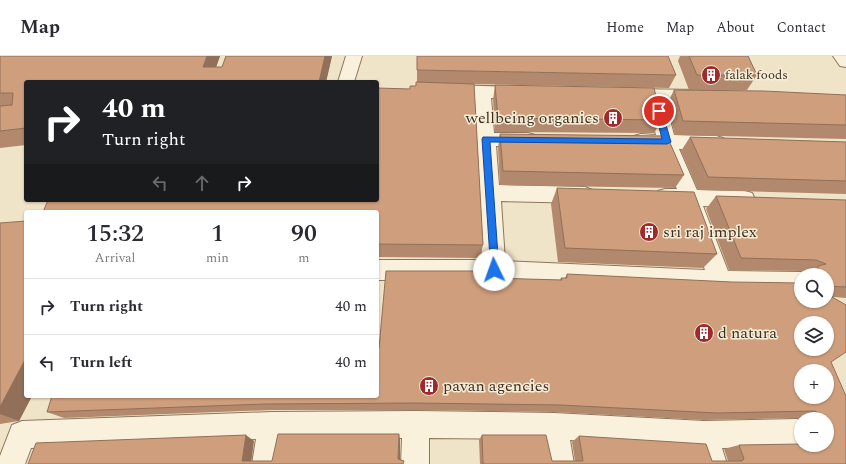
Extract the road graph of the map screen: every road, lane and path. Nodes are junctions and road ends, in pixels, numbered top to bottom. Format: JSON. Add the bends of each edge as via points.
{"nodes":[{"id":1,"x":354,"y":56,"type":"edge"},
{"id":2,"x":842,"y":56,"type":"edge"},
{"id":3,"x":846,"y":62,"type":"edge"},
{"id":4,"x":347,"y":80,"type":"edge"},
{"id":5,"x":429,"y":91,"type":"edge"},
{"id":6,"x":482,"y":92,"type":"junction"},
{"id":7,"x":543,"y":94,"type":"edge"},
{"id":8,"x":615,"y":95,"type":"edge"},
{"id":9,"x":655,"y":96,"type":"junction"},
{"id":10,"x":719,"y":96,"type":"edge"},
{"id":11,"x":486,"y":139,"type":"junction"},
{"id":12,"x":549,"y":140,"type":"edge"},
{"id":13,"x":628,"y":141,"type":"edge"},
{"id":14,"x":667,"y":142,"type":"junction"},
{"id":15,"x":729,"y":144,"type":"edge"},
{"id":16,"x":490,"y":193,"type":"junction"},
{"id":17,"x":606,"y":196,"type":"edge"},
{"id":18,"x":644,"y":196,"type":"edge"},
{"id":19,"x":690,"y":197,"type":"junction"},
{"id":20,"x":760,"y":200,"type":"edge"},
{"id":21,"x":379,"y":270,"type":"edge"},
{"id":22,"x":494,"y":270,"type":"junction"},
{"id":23,"x":720,"y":281,"type":"junction"},
{"id":24,"x":794,"y":282,"type":"edge"},
{"id":25,"x":416,"y":424,"type":"junction"},
{"id":26,"x":272,"y":425,"type":"junction"},
{"id":27,"x":554,"y":426,"type":"junction"},
{"id":28,"x":794,"y":433,"type":"edge"},
{"id":29,"x":704,"y":435,"type":"junction"},
{"id":30,"x":11,"y":464,"type":"edge"},
{"id":31,"x":266,"y":464,"type":"edge"},
{"id":32,"x":415,"y":464,"type":"edge"},
{"id":33,"x":560,"y":464,"type":"edge"},
{"id":34,"x":713,"y":464,"type":"edge"}],
"edges":[{"from":1,"to":4,"type":"street"},
{"from":2,"to":3,"type":"street"},
{"from":5,"to":6,"type":"street"},
{"from":6,"to":7,"type":"street"},
{"from":6,"to":11,"type":"street"},
{"from":8,"to":9,"type":"street"},
{"from":9,"to":10,"type":"street","via":[[678,89]]},
{"from":9,"to":14,"type":"street"},
{"from":11,"to":12,"type":"street"},
{"from":11,"to":16,"type":"street"},
{"from":13,"to":14,"type":"street"},
{"from":14,"to":15,"type":"street"},
{"from":14,"to":19,"type":"street"},
{"from":16,"to":17,"type":"street"},
{"from":16,"to":22,"type":"street"},
{"from":18,"to":19,"type":"street"},
{"from":19,"to":20,"type":"street"},
{"from":19,"to":23,"type":"street"},
{"from":21,"to":22,"type":"street"},
{"from":22,"to":23,"type":"street"},
{"from":23,"to":24,"type":"street"},
{"from":25,"to":26,"type":"street"},
{"from":25,"to":27,"type":"street"},
{"from":25,"to":32,"type":"street"},
{"from":26,"to":30,"type":"street","via":[[22,435]]},
{"from":26,"to":31,"type":"street"},
{"from":27,"to":29,"type":"street"},
{"from":27,"to":33,"type":"street"},
{"from":28,"to":29,"type":"street"},
{"from":29,"to":34,"type":"street"}]}
